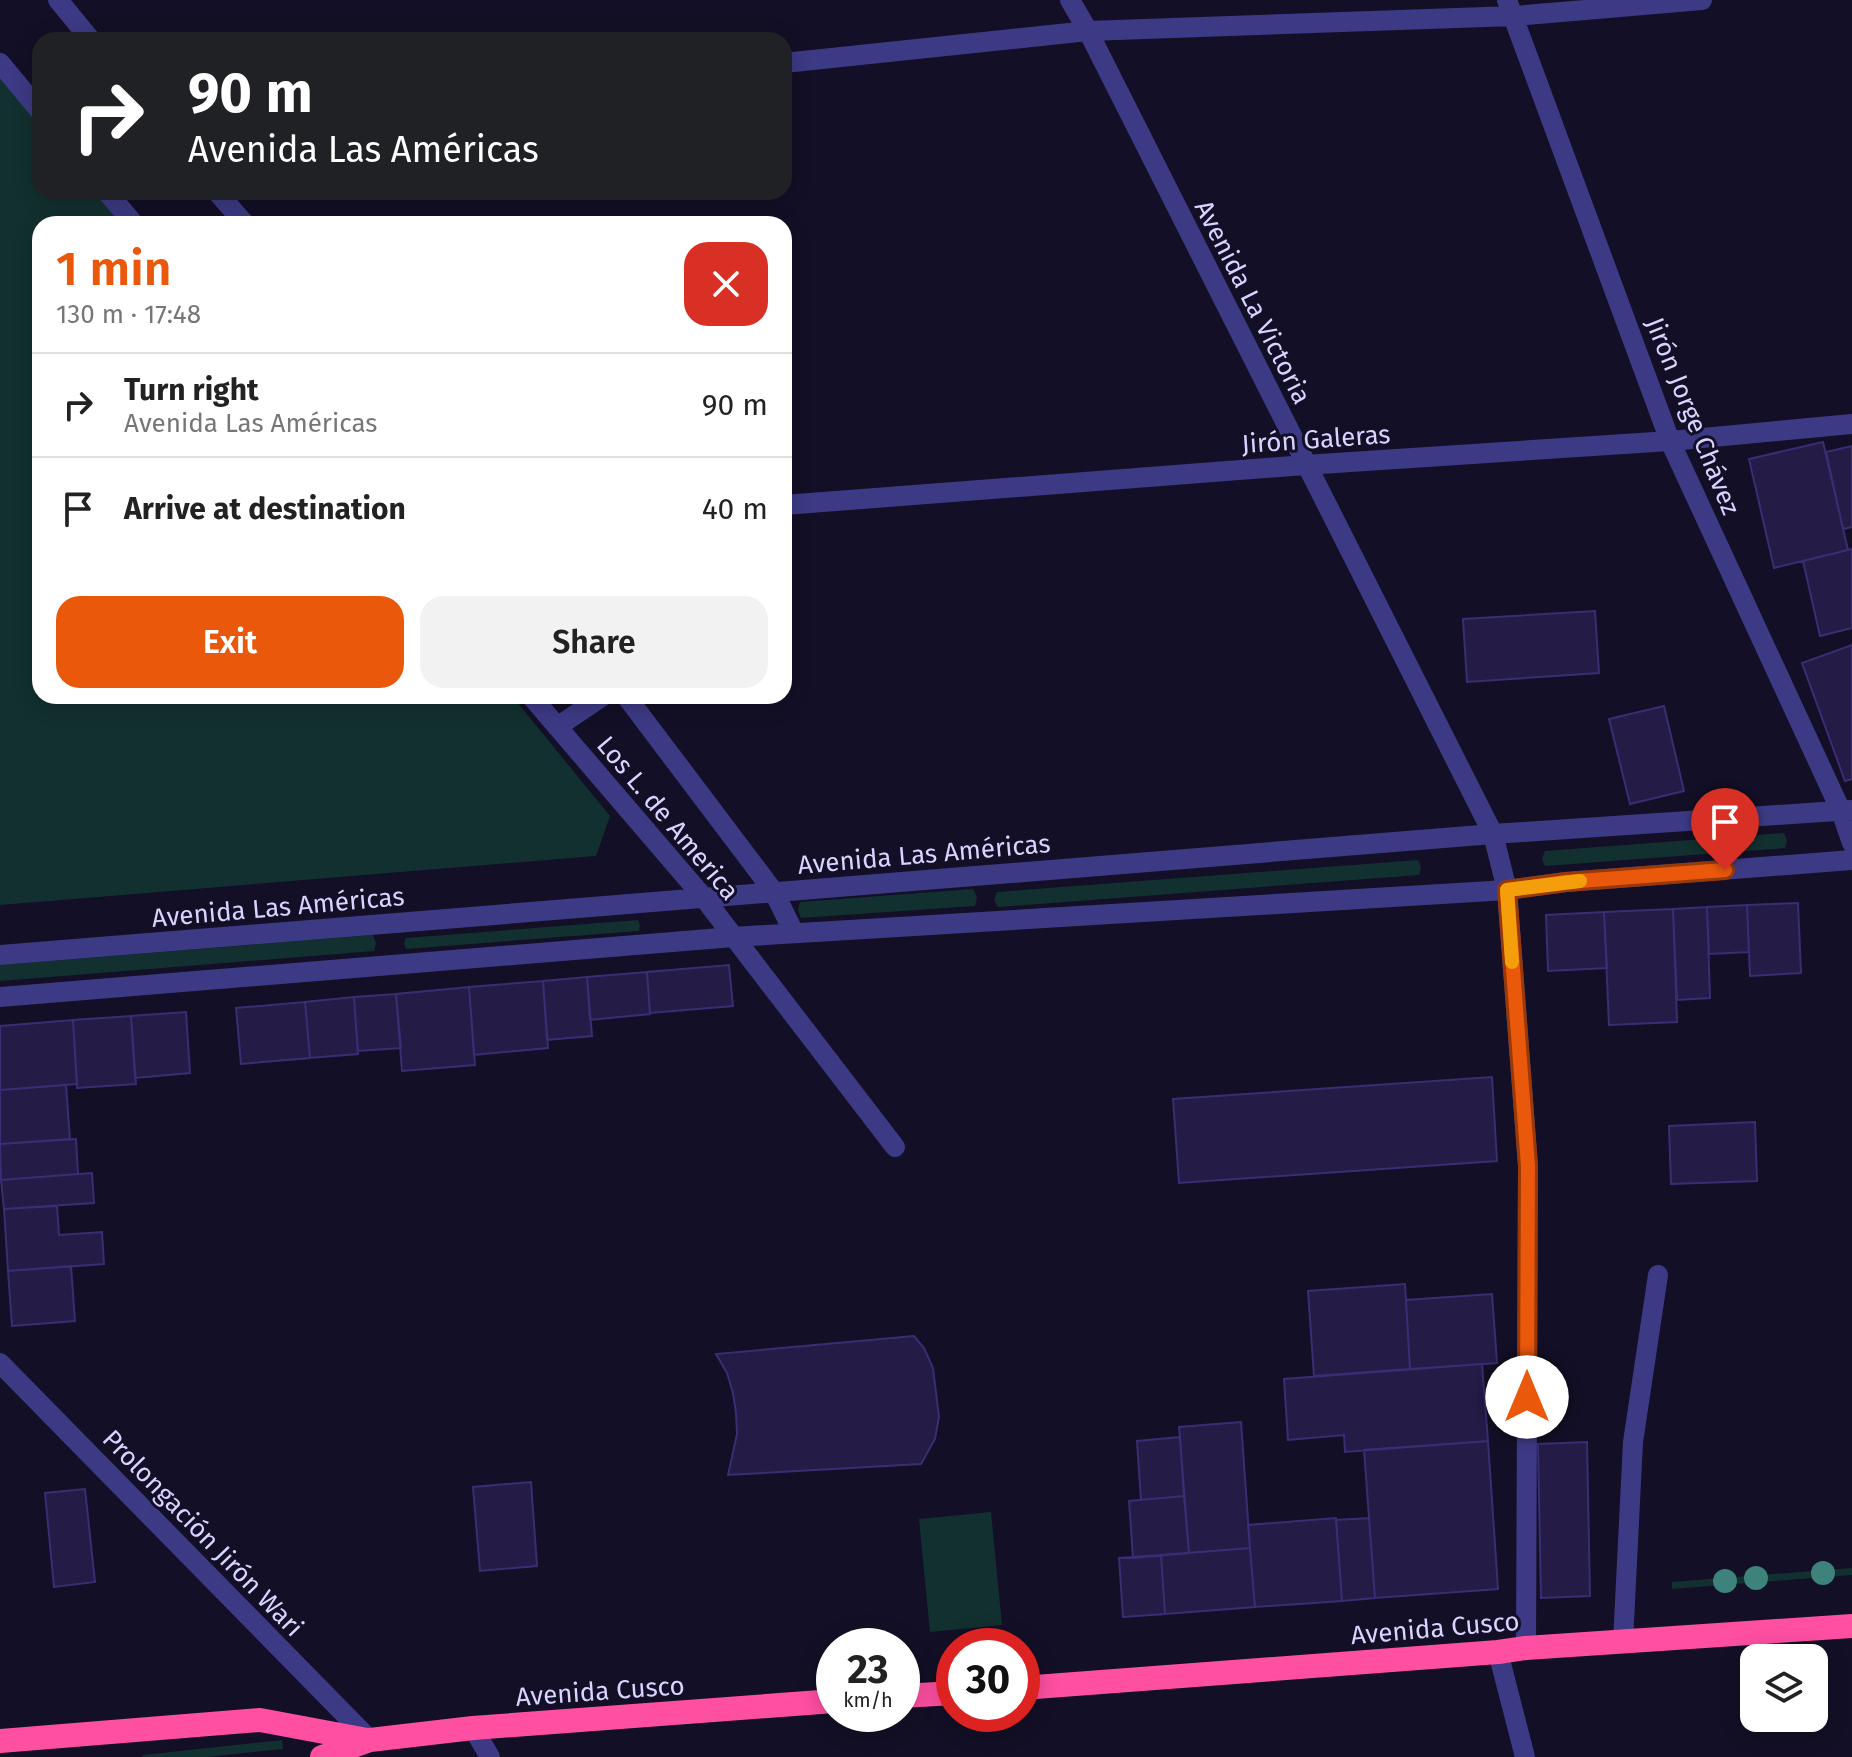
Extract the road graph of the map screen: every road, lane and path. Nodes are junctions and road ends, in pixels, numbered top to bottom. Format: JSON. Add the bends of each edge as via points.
{"nodes":[{"id":1,"x":58,"y":0,"type":"edge"},
{"id":2,"x":1070,"y":0,"type":"edge"},
{"id":3,"x":1702,"y":0,"type":"edge"},
{"id":4,"x":1511,"y":8,"type":"edge"},
{"id":5,"x":1088,"y":31,"type":"junction"},
{"id":6,"x":84,"y":32,"type":"edge"},
{"id":7,"x":792,"y":62,"type":"edge"},
{"id":8,"x":0,"y":63,"type":"edge"},
{"id":9,"x":32,"y":101,"type":"edge"},
{"id":10,"x":114,"y":200,"type":"edge"},
{"id":11,"x":224,"y":200,"type":"edge"},
{"id":12,"x":127,"y":216,"type":"edge"},
{"id":13,"x":238,"y":216,"type":"edge"},
{"id":14,"x":1852,"y":424,"type":"edge"},
{"id":15,"x":1670,"y":441,"type":"junction"},
{"id":16,"x":1305,"y":465,"type":"junction"},
{"id":17,"x":792,"y":504,"type":"edge"},
{"id":18,"x":538,"y":704,"type":"edge"},
{"id":19,"x":591,"y":704,"type":"edge"},
{"id":20,"x":632,"y":704,"type":"edge"},
{"id":21,"x":557,"y":727,"type":"junction"},
{"id":22,"x":1846,"y":810,"type":"edge"},
{"id":23,"x":1493,"y":834,"type":"junction"},
{"id":24,"x":1852,"y":843,"type":"edge"},
{"id":25,"x":1852,"y":860,"type":"edge"},
{"id":26,"x":1507,"y":890,"type":"junction"},
{"id":27,"x":774,"y":892,"type":"junction"},
{"id":28,"x":704,"y":898,"type":"junction"},
{"id":29,"x":794,"y":933,"type":"junction"},
{"id":30,"x":733,"y":937,"type":"junction"},
{"id":31,"x":0,"y":955,"type":"edge"},
{"id":32,"x":0,"y":997,"type":"edge"},
{"id":33,"x":895,"y":1147,"type":"dead end"},
{"id":34,"x":1658,"y":1275,"type":"dead end"},
{"id":35,"x":0,"y":1363,"type":"edge"},
{"id":36,"x":1852,"y":1626,"type":"edge"},
{"id":37,"x":1623,"y":1642,"type":"junction"},
{"id":38,"x":1526,"y":1648,"type":"junction"},
{"id":39,"x":1498,"y":1652,"type":"junction"},
{"id":40,"x":1040,"y":1687,"type":"edge"},
{"id":41,"x":816,"y":1702,"type":"edge"},
{"id":42,"x":473,"y":1728,"type":"junction"},
{"id":43,"x":370,"y":1740,"type":"junction"},
{"id":44,"x":0,"y":1741,"type":"edge"},
{"id":45,"x":322,"y":1757,"type":"edge"},
{"id":46,"x":490,"y":1757,"type":"edge"},
{"id":47,"x":1525,"y":1757,"type":"edge"}],
"edges":[{"from":1,"to":6,"type":"street"},
{"from":2,"to":5,"type":"street","name":"Avenida La Victoria"},
{"from":3,"to":4,"type":"street"},
{"from":4,"to":5,"type":"street"},
{"from":4,"to":15,"type":"street","name":"Jirón Jorge Chávez"},
{"from":5,"to":7,"type":"street"},
{"from":5,"to":16,"type":"street","name":"Avenida La Victoria"},
{"from":8,"to":9,"type":"street"},
{"from":10,"to":12,"type":"street"},
{"from":11,"to":13,"type":"street"},
{"from":14,"to":15,"type":"street","name":"Jirón Galeras"},
{"from":15,"to":16,"type":"street","name":"Jirón Galeras"},
{"from":15,"to":22,"type":"street","name":"Jirón Jorge Chávez"},
{"from":16,"to":17,"type":"street","name":"Jirón Galeras"},
{"from":16,"to":23,"type":"street","name":"Avenida La Victoria"},
{"from":18,"to":21,"type":"street","name":"Los L. de America"},
{"from":19,"to":21,"type":"street"},
{"from":20,"to":27,"type":"street","name":"Los L. de America"},
{"from":21,"to":28,"type":"street","name":"Los L. de America"},
{"from":22,"to":23,"type":"street","name":"Avenida Las Américas"},
{"from":22,"to":24,"type":"street","name":"Jirón Jorge Chávez"},
{"from":23,"to":26,"type":"street","name":"Avenida La Victoria"},
{"from":23,"to":27,"type":"street","name":"Avenida Las Américas"},
{"from":25,"to":26,"type":"street"},
{"from":26,"to":29,"type":"street"},
{"from":26,"to":38,"type":"street","name":"Avenida La Victoria","via":[[1528,1166]]},
{"from":27,"to":28,"type":"street","name":"Avenida Las Américas"},
{"from":27,"to":29,"type":"street","name":"Los L. de America"},
{"from":28,"to":30,"type":"street","name":"Los L. de America"},
{"from":28,"to":31,"type":"street","name":"Avenida Las Américas"},
{"from":29,"to":30,"type":"street"},
{"from":30,"to":32,"type":"street"},
{"from":30,"to":33,"type":"street","name":"Los L. de America"},
{"from":34,"to":37,"type":"street","via":[[1633,1442]]},
{"from":35,"to":43,"type":"street","name":"Prolongación Jirón Wari"},
{"from":36,"to":37,"type":"highway","name":"Avenida Cusco"},
{"from":37,"to":38,"type":"highway","name":"Avenida Cusco"},
{"from":38,"to":39,"type":"highway","name":"Avenida Cusco"},
{"from":39,"to":40,"type":"highway","name":"Avenida Cusco"},
{"from":39,"to":47,"type":"street"},
{"from":41,"to":42,"type":"highway","name":"Avenida Cusco"},
{"from":42,"to":43,"type":"highway","name":"Avenida Cusco"},
{"from":42,"to":46,"type":"street"},
{"from":43,"to":44,"type":"highway","name":"Avenida Cusco","via":[[260,1720]]},
{"from":43,"to":45,"type":"highway","name":"Avenida Cusco"}]}
